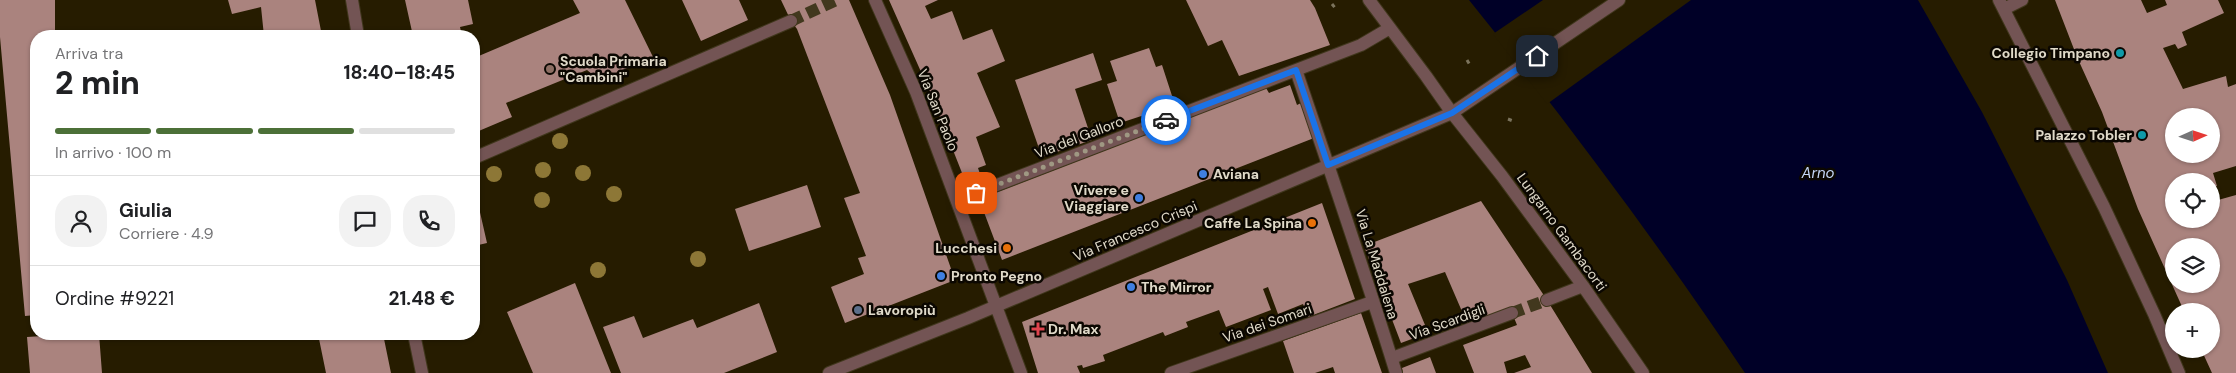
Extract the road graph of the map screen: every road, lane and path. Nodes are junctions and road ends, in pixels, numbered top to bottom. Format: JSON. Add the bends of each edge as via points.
{"nodes":[{"id":1,"x":352,"y":0,"type":"edge"},
{"id":2,"x":875,"y":0,"type":"edge"},
{"id":3,"x":1369,"y":0,"type":"edge"},
{"id":4,"x":1619,"y":0,"type":"edge"},
{"id":5,"x":2022,"y":0,"type":"edge"},
{"id":6,"x":1332,"y":4,"type":"dead end"},
{"id":7,"x":2001,"y":4,"type":"edge"},
{"id":8,"x":1336,"y":9,"type":"dead end"},
{"id":9,"x":791,"y":21,"type":"tunnel mouth"},
{"id":10,"x":1390,"y":28,"type":"junction"},
{"id":11,"x":357,"y":30,"type":"edge"},
{"id":12,"x":1467,"y":60,"type":"dead end"},
{"id":13,"x":1470,"y":65,"type":"dead end"},
{"id":14,"x":1296,"y":70,"type":"junction"},
{"id":15,"x":1452,"y":113,"type":"junction"},
{"id":16,"x":1508,"y":119,"type":"dead end"},
{"id":17,"x":1513,"y":121,"type":"dead end"},
{"id":18,"x":480,"y":155,"type":"edge"},
{"id":19,"x":1328,"y":165,"type":"junction"},
{"id":20,"x":958,"y":200,"type":"junction"},
{"id":21,"x":1583,"y":286,"type":"junction"},
{"id":22,"x":1547,"y":300,"type":"tunnel mouth"},
{"id":23,"x":1372,"y":302,"type":"junction"},
{"id":24,"x":997,"y":306,"type":"junction"},
{"id":25,"x":1512,"y":313,"type":"tunnel mouth"},
{"id":26,"x":415,"y":340,"type":"edge"},
{"id":27,"x":1392,"y":358,"type":"junction"},
{"id":28,"x":422,"y":373,"type":"edge"},
{"id":29,"x":829,"y":373,"type":"edge"},
{"id":30,"x":1021,"y":373,"type":"edge"},
{"id":31,"x":1171,"y":373,"type":"edge"},
{"id":32,"x":1396,"y":373,"type":"edge"},
{"id":33,"x":1643,"y":373,"type":"edge"},
{"id":34,"x":2179,"y":373,"type":"edge"}],
"edges":[{"from":1,"to":11,"type":"street"},
{"from":2,"to":20,"type":"street","name":"Via San Paolo","via":[[916,92]]},
{"from":3,"to":10,"type":"street","name":"Lungarno Gambacorti"},
{"from":4,"to":15,"type":"street","name":"Via Francesco Crispi"},
{"from":5,"to":7,"type":"street"},
{"from":6,"to":8,"type":"path"},
{"from":7,"to":34,"type":"street","via":[[2104,207]]},
{"from":9,"to":18,"type":"street"},
{"from":10,"to":14,"type":"street","name":"Via del Galloro","via":[[1361,45]]},
{"from":10,"to":15,"type":"street","name":"Lungarno Gambacorti"},
{"from":12,"to":13,"type":"path"},
{"from":14,"to":19,"type":"street","name":"Via La Maddalena"},
{"from":14,"to":20,"type":"street","name":"Via del Galloro"},
{"from":15,"to":19,"type":"street","name":"Via Francesco Crispi"},
{"from":15,"to":21,"type":"street","name":"Lungarno Gambacorti"},
{"from":16,"to":17,"type":"path"},
{"from":19,"to":23,"type":"street","name":"Via La Maddalena","via":[[1349,222]]},
{"from":19,"to":24,"type":"street","name":"Via Francesco Crispi"},
{"from":20,"to":24,"type":"street","name":"Via San Paolo"},
{"from":21,"to":22,"type":"street"},
{"from":21,"to":33,"type":"street","name":"Lungarno Gambacorti"},
{"from":23,"to":27,"type":"street","name":"Via La Maddalena"},
{"from":23,"to":31,"type":"street","name":"Via dei Somari"},
{"from":24,"to":29,"type":"street","name":"Via Francesco Crispi"},
{"from":24,"to":30,"type":"street","name":"Via San Paolo"},
{"from":25,"to":27,"type":"street","name":"Via Scardigli"},
{"from":26,"to":28,"type":"street"},
{"from":27,"to":32,"type":"street","name":"Via La Maddalena"}]}
